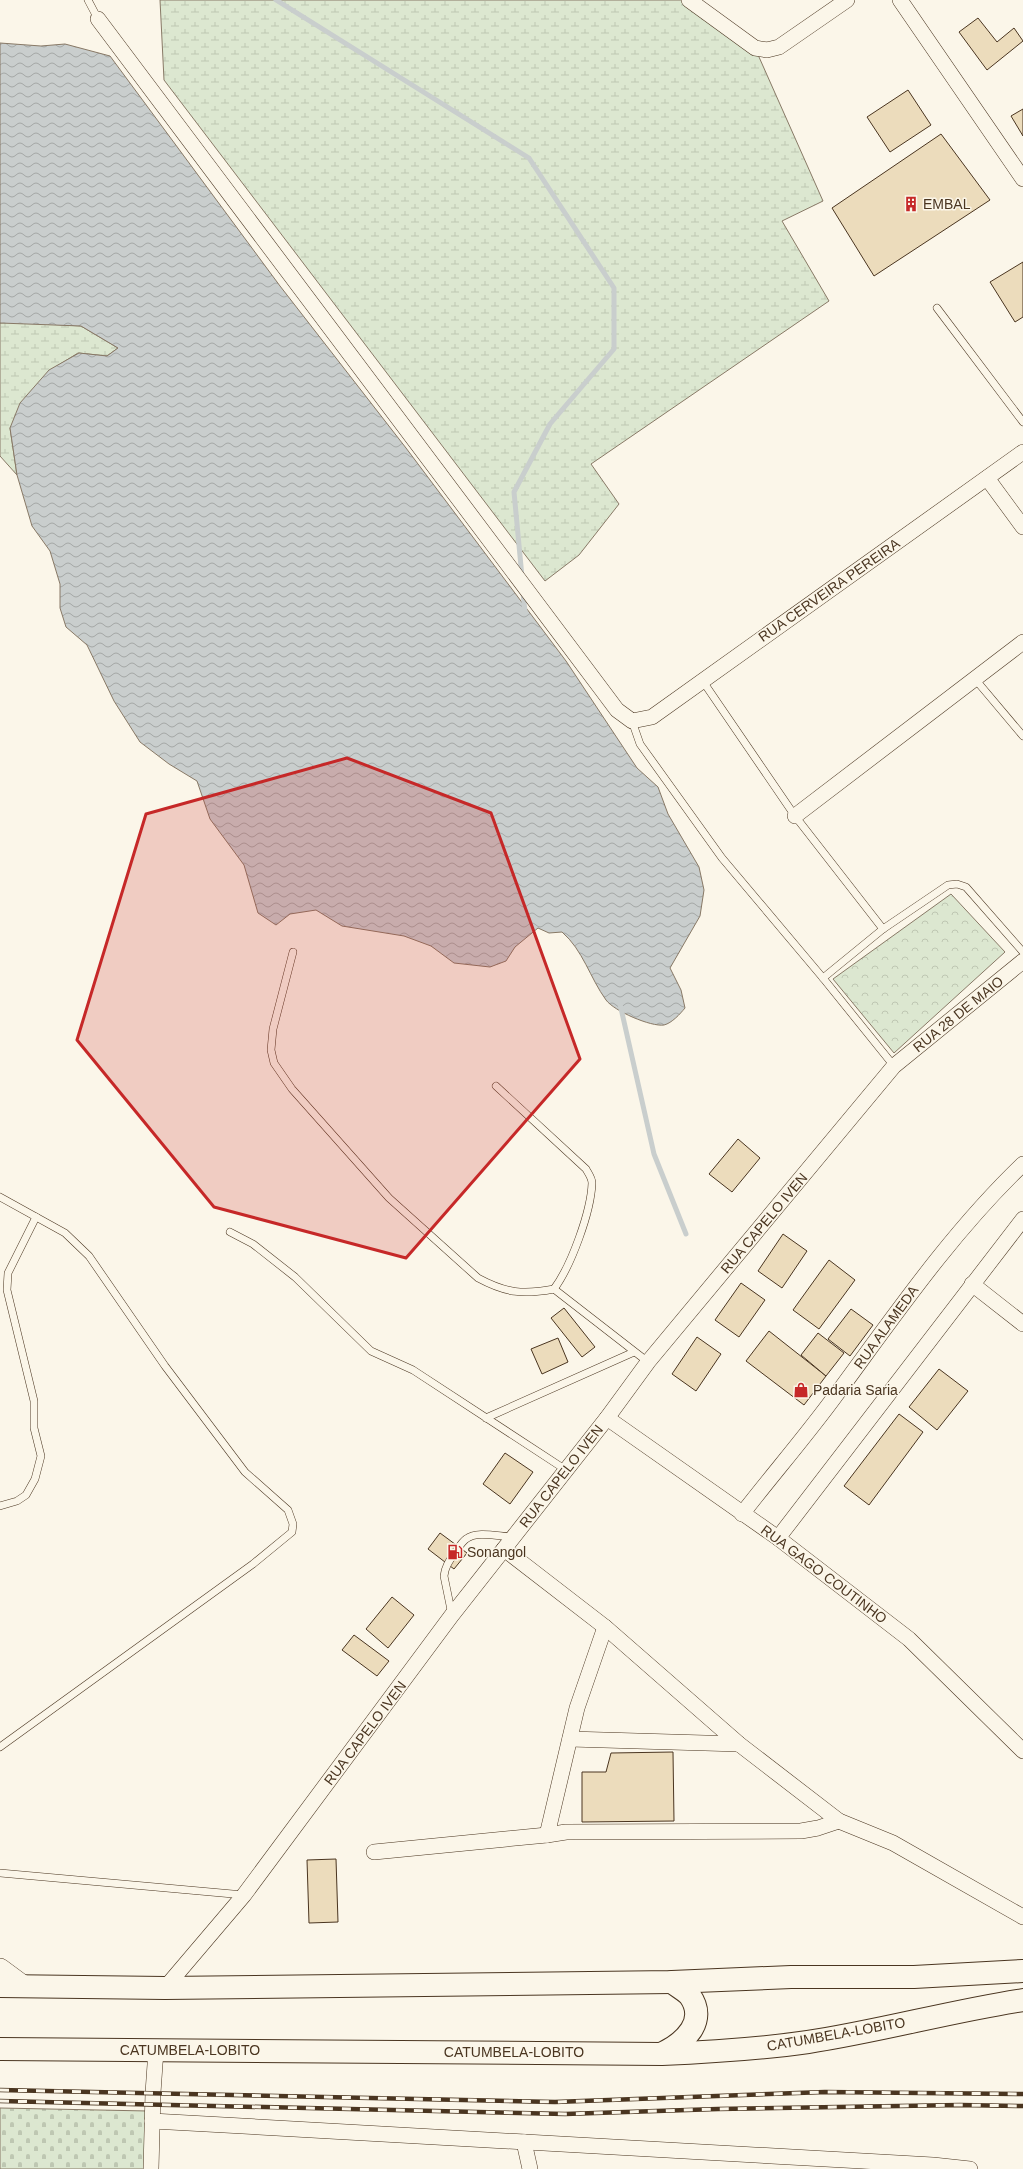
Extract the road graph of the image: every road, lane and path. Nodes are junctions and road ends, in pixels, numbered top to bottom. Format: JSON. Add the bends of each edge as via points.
{"nodes":[{"id":1,"x":88,"y":0,"type":"edge"},
{"id":2,"x":689,"y":0,"type":"edge"},
{"id":3,"x":847,"y":0,"type":"edge"},
{"id":4,"x":900,"y":0,"type":"edge"},
{"id":5,"x":98,"y":19,"type":"joint"},
{"id":6,"x":1023,"y":179,"type":"edge"},
{"id":7,"x":937,"y":308,"type":"dead end"},
{"id":8,"x":1023,"y":422,"type":"edge"},
{"id":9,"x":1023,"y":452,"type":"edge"},
{"id":10,"x":987,"y":478,"type":"junction"},
{"id":11,"x":1023,"y":527,"type":"edge"},
{"id":12,"x":1023,"y":642,"type":"edge"},
{"id":13,"x":975,"y":679,"type":"junction"},
{"id":14,"x":702,"y":680,"type":"junction"},
{"id":15,"x":632,"y":721,"type":"junction"},
{"id":16,"x":1023,"y":736,"type":"edge"},
{"id":17,"x":795,"y":816,"type":"junction"},
{"id":18,"x":882,"y":929,"type":"junction"},
{"id":19,"x":293,"y":952,"type":"dead end"},
{"id":20,"x":1023,"y":952,"type":"edge"},
{"id":21,"x":1023,"y":961,"type":"edge"},
{"id":22,"x":823,"y":978,"type":"junction"},
{"id":23,"x":894,"y":1066,"type":"junction"},
{"id":24,"x":496,"y":1086,"type":"dead end"},
{"id":25,"x":1023,"y":1164,"type":"edge"},
{"id":26,"x":0,"y":1197,"type":"edge"},
{"id":27,"x":36,"y":1217,"type":"junction"},
{"id":28,"x":1023,"y":1219,"type":"edge"},
{"id":29,"x":230,"y":1232,"type":"dead end"},
{"id":30,"x":972,"y":1284,"type":"junction"},
{"id":31,"x":554,"y":1289,"type":"junction"},
{"id":32,"x":1023,"y":1324,"type":"edge"},
{"id":33,"x":634,"y":1352,"type":"junction"},
{"id":34,"x":648,"y":1362,"type":"junction"},
{"id":35,"x":486,"y":1418,"type":"junction"},
{"id":36,"x":607,"y":1418,"type":"junction"},
{"id":37,"x":566,"y":1470,"type":"junction"},
{"id":38,"x":0,"y":1506,"type":"edge"},
{"id":39,"x":742,"y":1514,"type":"junction"},
{"id":40,"x":778,"y":1538,"type":"junction"},
{"id":41,"x":509,"y":1543,"type":"junction"},
{"id":42,"x":452,"y":1615,"type":"junction"},
{"id":43,"x":605,"y":1627,"type":"junction"},
{"id":44,"x":570,"y":1739,"type":"junction"},
{"id":45,"x":739,"y":1744,"type":"junction"},
{"id":46,"x":0,"y":1747,"type":"edge"},
{"id":47,"x":1023,"y":1751,"type":"edge"},
{"id":48,"x":839,"y":1821,"type":"junction"},
{"id":49,"x":547,"y":1835,"type":"junction"},
{"id":50,"x":374,"y":1852,"type":"dead end"},
{"id":51,"x":0,"y":1873,"type":"edge"},
{"id":52,"x":244,"y":1895,"type":"junction"},
{"id":53,"x":1023,"y":1917,"type":"edge"},
{"id":54,"x":0,"y":1970,"type":"edge"},
{"id":55,"x":1023,"y":1971,"type":"edge"},
{"id":56,"x":0,"y":1980,"type":"edge"},
{"id":57,"x":672,"y":1982,"type":"junction"},
{"id":58,"x":0,"y":1986,"type":"edge"},
{"id":59,"x":23,"y":1986,"type":"junction"},
{"id":60,"x":165,"y":1988,"type":"junction"},
{"id":61,"x":1023,"y":2000,"type":"edge"},
{"id":62,"x":0,"y":2050,"type":"edge"},
{"id":63,"x":156,"y":2050,"type":"junction"},
{"id":64,"x":662,"y":2054,"type":"junction"},
{"id":65,"x":152,"y":2121,"type":"junction"},
{"id":66,"x":524,"y":2142,"type":"junction"},
{"id":67,"x":963,"y":2168,"type":"edge"},
{"id":68,"x":151,"y":2169,"type":"edge"},
{"id":69,"x":530,"y":2169,"type":"edge"}],
"edges":[{"from":1,"to":5,"type":"lane"},
{"from":2,"to":3,"type":"street","via":[[755,48],[767,50],[779,47]]},
{"from":4,"to":6,"type":"street"},
{"from":5,"to":15,"type":"street","via":[[575,655],[617,710]]},
{"from":7,"to":8,"type":"lane"},
{"from":9,"to":10,"type":"street","name":"RUA CERVEIRA PEREIRA"},
{"from":10,"to":11,"type":"street"},
{"from":10,"to":14,"type":"street","name":"RUA CERVEIRA PEREIRA"},
{"from":12,"to":13,"type":"street"},
{"from":13,"to":16,"type":"lane"},
{"from":13,"to":17,"type":"street"},
{"from":14,"to":15,"type":"street","name":"RUA CERVEIRA PEREIRA","via":[[652,717]]},
{"from":14,"to":17,"type":"lane"},
{"from":15,"to":22,"type":"lane","via":[[640,744],[722,858]]},
{"from":17,"to":18,"type":"lane"},
{"from":18,"to":20,"type":"lane","via":[[948,885],[957,884],[966,887]]},
{"from":18,"to":22,"type":"lane"},
{"from":19,"to":31,"type":"lane","via":[[273,1029],[271,1050],[274,1063],[292,1089],[389,1198],[478,1278],[512,1292],[532,1293]]},
{"from":21,"to":23,"type":"street","name":"RUA 28 DE MAIO"},
{"from":22,"to":23,"type":"lane"},
{"from":23,"to":34,"type":"street","name":"RUA CAPELO IVEN"},
{"from":24,"to":31,"type":"lane","via":[[586,1169],[592,1181],[578,1239],[564,1275]]},
{"from":25,"to":39,"type":"street","name":"RUA ALAMEDA","via":[[934,1263],[835,1396]]},
{"from":26,"to":27,"type":"lane"},
{"from":27,"to":38,"type":"lane","via":[[8,1273],[7,1290],[34,1401],[34,1428],[40,1456],[35,1479],[26,1495],[17,1501]]},
{"from":27,"to":46,"type":"lane","via":[[65,1233],[89,1256],[165,1366],[245,1472],[288,1510],[293,1524],[292,1532],[253,1564]]},
{"from":28,"to":30,"type":"street"},
{"from":29,"to":35,"type":"lane","via":[[253,1244],[295,1277],[371,1351],[413,1370]]},
{"from":30,"to":32,"type":"street"},
{"from":30,"to":40,"type":"street"},
{"from":31,"to":33,"type":"lane"},
{"from":33,"to":34,"type":"lane"},
{"from":33,"to":35,"type":"lane"},
{"from":34,"to":36,"type":"street","name":"RUA CAPELO IVEN"},
{"from":35,"to":37,"type":"lane"},
{"from":36,"to":37,"type":"street","name":"RUA CAPELO IVEN"},
{"from":36,"to":39,"type":"street","name":"RUA GAGO COUTINHO"},
{"from":37,"to":41,"type":"street","name":"RUA CAPELO IVEN"},
{"from":39,"to":40,"type":"street","name":"RUA GAGO COUTINHO"},
{"from":40,"to":47,"type":"street","name":"RUA GAGO COUTINHO","via":[[909,1638]]},
{"from":41,"to":42,"type":"street","name":"RUA CAPELO IVEN"},
{"from":41,"to":42,"type":"lane","via":[[479,1535],[466,1539],[447,1563],[444,1571]]},
{"from":41,"to":43,"type":"street"},
{"from":42,"to":52,"type":"street","name":"RUA CAPELO IVEN"},
{"from":43,"to":44,"type":"street","via":[[577,1708]]},
{"from":43,"to":45,"type":"street"},
{"from":44,"to":45,"type":"street"},
{"from":44,"to":49,"type":"street"},
{"from":45,"to":48,"type":"street"},
{"from":48,"to":49,"type":"street","via":[[801,1831],[566,1832]]},
{"from":48,"to":53,"type":"street","via":[[893,1843]]},
{"from":49,"to":50,"type":"street"},
{"from":51,"to":52,"type":"lane"},
{"from":52,"to":60,"type":"street","name":"RUA CAPELO IVEN"},
{"from":54,"to":59,"type":"street"},
{"from":55,"to":57,"type":"highway","via":[[921,1977],[791,1977]]},
{"from":56,"to":59,"type":"lane"},
{"from":57,"to":60,"type":"highway"},
{"from":57,"to":64,"type":"highway","via":[[690,1996],[696,2009],[689,2036]]},
{"from":58,"to":59,"type":"highway"},
{"from":59,"to":60,"type":"highway"},
{"from":61,"to":64,"type":"highway","name":"CATUMBELA-LOBITO","via":[[976,2007],[809,2042],[734,2052]]},
{"from":62,"to":63,"type":"highway","name":"CATUMBELA-LOBITO"},
{"from":63,"to":64,"type":"highway","name":"CATUMBELA-LOBITO"},
{"from":63,"to":65,"type":"street"},
{"from":65,"to":66,"type":"street"},
{"from":65,"to":68,"type":"street"},
{"from":66,"to":67,"type":"street"},
{"from":66,"to":69,"type":"street"}]}
